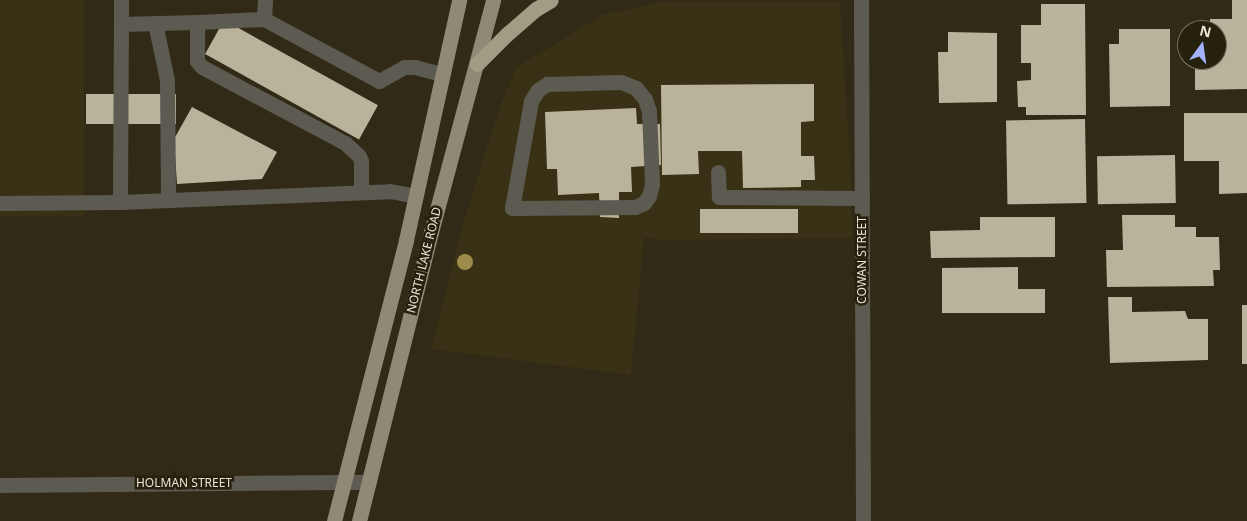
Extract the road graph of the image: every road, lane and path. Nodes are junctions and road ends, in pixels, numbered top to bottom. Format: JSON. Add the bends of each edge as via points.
{"nodes":[{"id":1,"x":120,"y":0,"type":"edge"},
{"id":2,"x":265,"y":0,"type":"edge"},
{"id":3,"x":459,"y":0,"type":"edge"},
{"id":4,"x":493,"y":0,"type":"edge"},
{"id":5,"x":551,"y":0,"type":"edge"},
{"id":6,"x":861,"y":0,"type":"edge"},
{"id":7,"x":264,"y":19,"type":"junction"},
{"id":8,"x":197,"y":22,"type":"junction"},
{"id":9,"x":121,"y":24,"type":"junction"},
{"id":10,"x":155,"y":24,"type":"junction"},
{"id":11,"x":477,"y":64,"type":"junction"},
{"id":12,"x":442,"y":74,"type":"junction"},
{"id":13,"x":718,"y":172,"type":"dead end"},
{"id":14,"x":362,"y":192,"type":"junction"},
{"id":15,"x":416,"y":196,"type":"junction"},
{"id":16,"x":862,"y":198,"type":"junction"},
{"id":17,"x":168,"y":200,"type":"junction"},
{"id":18,"x":120,"y":202,"type":"junction"},
{"id":19,"x":0,"y":203,"type":"edge"},
{"id":20,"x":512,"y":208,"type":"joint"},
{"id":21,"x":344,"y":482,"type":"junction"},
{"id":22,"x":369,"y":482,"type":"junction"},
{"id":23,"x":0,"y":485,"type":"edge"},
{"id":24,"x":334,"y":521,"type":"edge"},
{"id":25,"x":358,"y":521,"type":"edge"},
{"id":26,"x":863,"y":521,"type":"edge"}],
"edges":[{"from":1,"to":9,"type":"street"},
{"from":2,"to":7,"type":"street"},
{"from":3,"to":12,"type":"main road","name":"NORTH LAKE ROAD"},
{"from":4,"to":11,"type":"main road","name":"NORTH LAKE ROAD"},
{"from":5,"to":11,"type":"highway","via":[[528,15]]},
{"from":6,"to":16,"type":"street","name":"COWAN STREET"},
{"from":7,"to":8,"type":"street"},
{"from":7,"to":12,"type":"street","via":[[379,81],[404,67]]},
{"from":8,"to":10,"type":"street"},
{"from":8,"to":14,"type":"street","via":[[196,60],[202,67],[345,143],[361,161]]},
{"from":9,"to":10,"type":"street"},
{"from":9,"to":18,"type":"street"},
{"from":10,"to":17,"type":"street","via":[[167,80]]},
{"from":11,"to":22,"type":"main road","name":"NORTH LAKE ROAD","via":[[431,232]]},
{"from":12,"to":15,"type":"main road","name":"NORTH LAKE ROAD"},
{"from":13,"to":16,"type":"street","via":[[719,197]]},
{"from":14,"to":15,"type":"street","via":[[390,191]]},
{"from":14,"to":17,"type":"street"},
{"from":15,"to":21,"type":"main road","name":"NORTH LAKE ROAD"},
{"from":16,"to":26,"type":"street","name":"COWAN STREET"},
{"from":17,"to":18,"type":"street"},
{"from":18,"to":19,"type":"street"},
{"from":20,"to":20,"type":"street","via":[[531,102],[538,90],[547,84],[621,82],[636,88],[646,99],[652,184],[644,203],[635,207]]},
{"from":21,"to":22,"type":"street","name":"HOLMAN STREET"},
{"from":21,"to":23,"type":"street","name":"HOLMAN STREET"},
{"from":21,"to":24,"type":"main road","name":"NORTH LAKE ROAD"},
{"from":22,"to":25,"type":"main road","name":"NORTH LAKE ROAD"}]}
